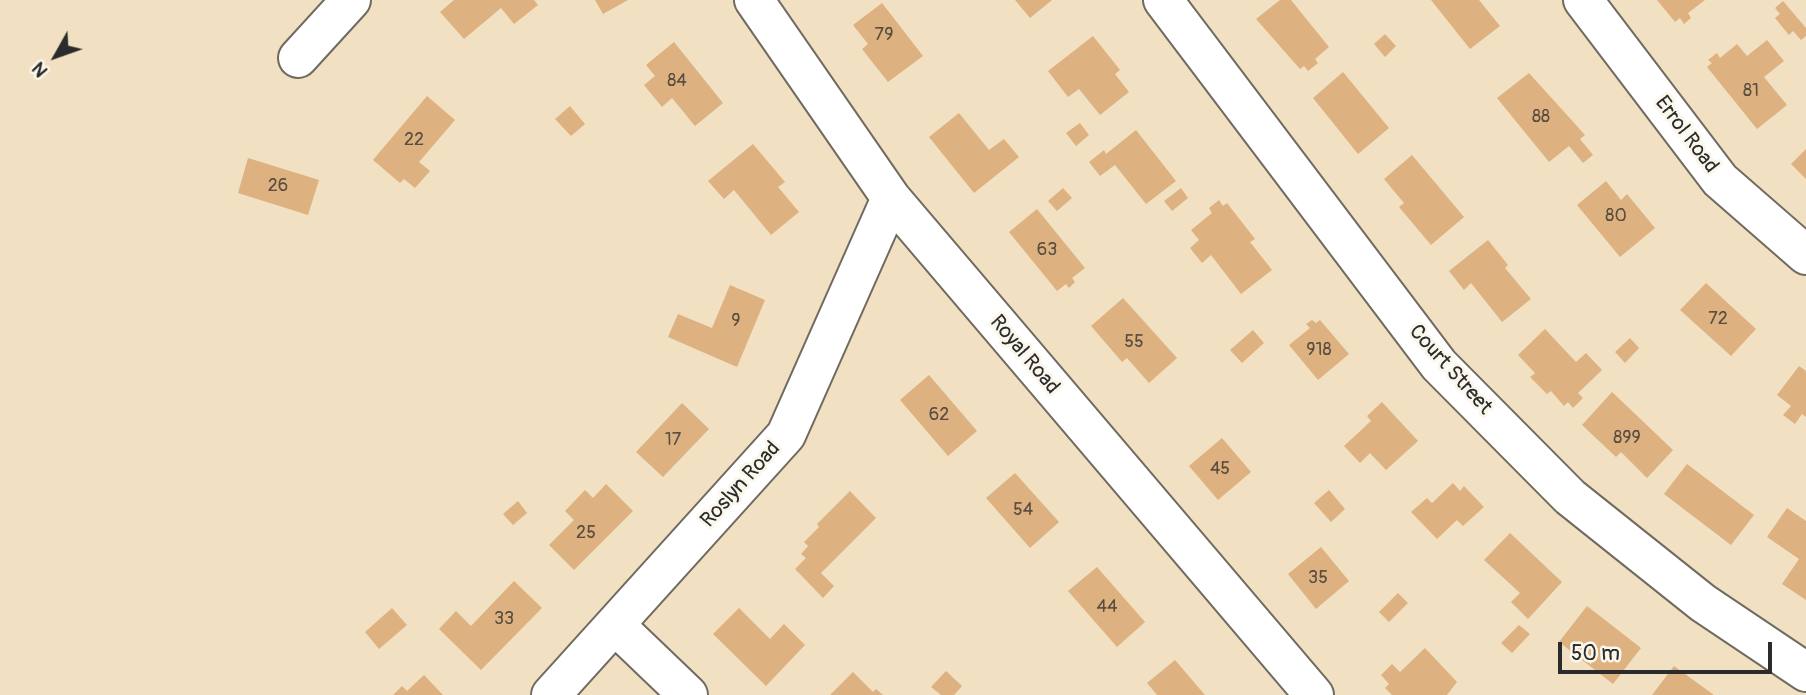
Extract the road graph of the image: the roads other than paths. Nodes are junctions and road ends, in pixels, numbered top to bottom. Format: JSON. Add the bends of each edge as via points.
{"nodes":[{"id":1,"x":351,"y":0,"type":"edge"},
{"id":2,"x":754,"y":0,"type":"edge"},
{"id":3,"x":1163,"y":0,"type":"edge"},
{"id":4,"x":1583,"y":0,"type":"edge"},
{"id":5,"x":298,"y":58,"type":"dead end"},
{"id":6,"x":891,"y":198,"type":"junction"},
{"id":7,"x":1806,"y":255,"type":"edge"},
{"id":8,"x":616,"y":626,"type":"junction"},
{"id":9,"x":1806,"y":672,"type":"edge"},
{"id":10,"x":551,"y":695,"type":"edge"},
{"id":11,"x":688,"y":695,"type":"edge"},
{"id":12,"x":1314,"y":695,"type":"edge"}],
"edges":[{"from":1,"to":5,"type":"street"},
{"from":2,"to":6,"type":"street","name":"Royal Road"},
{"from":3,"to":9,"type":"street","name":"Court Street","via":[[1439,365],[1570,497],[1703,603]]},
{"from":4,"to":7,"type":"street","name":"Errol Road","via":[[1720,180]]},
{"from":6,"to":8,"type":"street","name":"Roslyn Road","via":[[786,435]]},
{"from":6,"to":12,"type":"street","name":"Royal Road"},
{"from":8,"to":10,"type":"street","name":"Roslyn Road"},
{"from":8,"to":11,"type":"street"}]}
